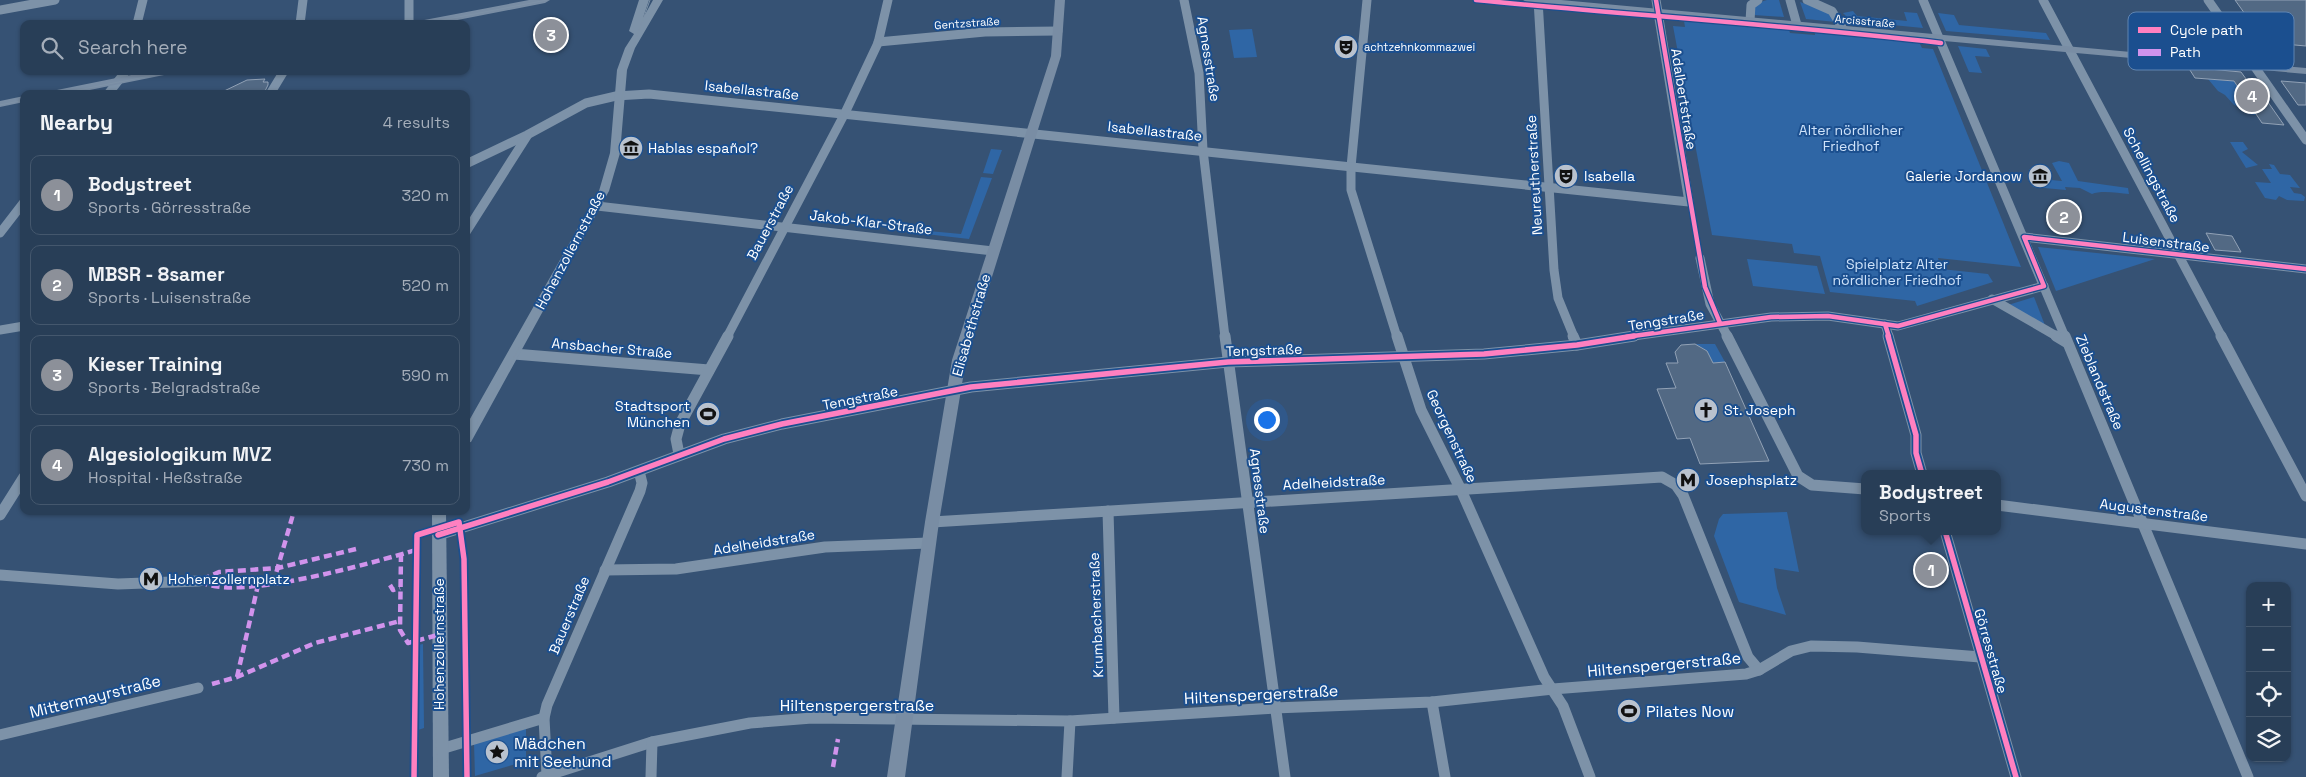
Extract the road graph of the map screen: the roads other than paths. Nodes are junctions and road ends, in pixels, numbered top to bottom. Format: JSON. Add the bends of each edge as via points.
{"nodes":[{"id":1,"x":55,"y":0,"type":"edge"},
{"id":2,"x":143,"y":0,"type":"edge"},
{"id":3,"x":302,"y":0,"type":"edge"},
{"id":4,"x":409,"y":0,"type":"edge"},
{"id":5,"x":545,"y":0,"type":"edge"},
{"id":6,"x":644,"y":0,"type":"edge"},
{"id":7,"x":658,"y":0,"type":"edge"},
{"id":8,"x":888,"y":0,"type":"edge"},
{"id":9,"x":1060,"y":0,"type":"edge"},
{"id":10,"x":1184,"y":0,"type":"edge"},
{"id":11,"x":1367,"y":0,"type":"edge"},
{"id":12,"x":1535,"y":0,"type":"edge"},
{"id":13,"x":1656,"y":0,"type":"edge"},
{"id":14,"x":1758,"y":0,"type":"edge"},
{"id":15,"x":1790,"y":0,"type":"edge"},
{"id":16,"x":1807,"y":0,"type":"edge"},
{"id":17,"x":1922,"y":0,"type":"edge"},
{"id":18,"x":2043,"y":0,"type":"edge"},
{"id":19,"x":2208,"y":0,"type":"edge"},
{"id":20,"x":524,"y":2,"type":"edge"},
{"id":21,"x":0,"y":10,"type":"edge"},
{"id":22,"x":1658,"y":12,"type":"junction"},
{"id":23,"x":2217,"y":12,"type":"edge"},
{"id":24,"x":138,"y":20,"type":"edge"},
{"id":25,"x":300,"y":20,"type":"edge"},
{"id":26,"x":409,"y":20,"type":"edge"},
{"id":27,"x":438,"y":20,"type":"edge"},
{"id":28,"x":1750,"y":21,"type":"junction"},
{"id":29,"x":1798,"y":25,"type":"junction"},
{"id":30,"x":1843,"y":29,"type":"junction"},
{"id":31,"x":1058,"y":31,"type":"junction"},
{"id":32,"x":1939,"y":38,"type":"junction"},
{"id":33,"x":878,"y":42,"type":"junction"},
{"id":34,"x":630,"y":48,"type":"junction"},
{"id":35,"x":2070,"y":50,"type":"junction"},
{"id":36,"x":2128,"y":55,"type":"edge"},
{"id":37,"x":2258,"y":70,"type":"edge"},
{"id":38,"x":123,"y":75,"type":"edge"},
{"id":39,"x":149,"y":75,"type":"edge"},
{"id":40,"x":282,"y":75,"type":"edge"},
{"id":41,"x":119,"y":81,"type":"junction"},
{"id":42,"x":73,"y":90,"type":"edge"},
{"id":43,"x":111,"y":90,"type":"edge"},
{"id":44,"x":272,"y":90,"type":"edge"},
{"id":45,"x":619,"y":96,"type":"junction"},
{"id":46,"x":20,"y":100,"type":"edge"},
{"id":47,"x":0,"y":104,"type":"edge"},
{"id":48,"x":845,"y":113,"type":"junction"},
{"id":49,"x":1032,"y":132,"type":"junction"},
{"id":50,"x":527,"y":135,"type":"junction"},
{"id":51,"x":2306,"y":140,"type":"edge"},
{"id":52,"x":1203,"y":150,"type":"junction"},
{"id":53,"x":470,"y":162,"type":"edge"},
{"id":54,"x":1351,"y":167,"type":"junction"},
{"id":55,"x":1550,"y":188,"type":"junction"},
{"id":56,"x":1689,"y":202,"type":"joint"},
{"id":57,"x":597,"y":206,"type":"junction"},
{"id":58,"x":20,"y":207,"type":"edge"},
{"id":59,"x":470,"y":226,"type":"edge"},
{"id":60,"x":784,"y":226,"type":"junction"},
{"id":61,"x":0,"y":233,"type":"edge"},
{"id":62,"x":2024,"y":237,"type":"junction"},
{"id":63,"x":993,"y":251,"type":"junction"},
{"id":64,"x":2179,"y":255,"type":"junction"},
{"id":65,"x":1700,"y":258,"type":"dead end"},
{"id":66,"x":2306,"y":269,"type":"edge"},
{"id":67,"x":2044,"y":286,"type":"junction"},
{"id":68,"x":1992,"y":299,"type":"junction"},
{"id":69,"x":1720,"y":322,"type":"junction"},
{"id":70,"x":1885,"y":324,"type":"junction"},
{"id":71,"x":20,"y":327,"type":"edge"},
{"id":72,"x":0,"y":330,"type":"edge"},
{"id":73,"x":2066,"y":342,"type":"junction"},
{"id":74,"x":1577,"y":345,"type":"junction"},
{"id":75,"x":514,"y":354,"type":"junction"},
{"id":76,"x":1403,"y":358,"type":"junction"},
{"id":77,"x":1228,"y":362,"type":"junction"},
{"id":78,"x":708,"y":370,"type":"junction"},
{"id":79,"x":953,"y":391,"type":"junction"},
{"id":80,"x":470,"y":431,"type":"edge"},
{"id":81,"x":680,"y":454,"type":"junction"},
{"id":82,"x":1921,"y":470,"type":"edge"},
{"id":83,"x":639,"y":471,"type":"junction"},
{"id":84,"x":20,"y":483,"type":"edge"},
{"id":85,"x":1861,"y":489,"type":"edge"},
{"id":86,"x":1461,"y":490,"type":"junction"},
{"id":87,"x":2306,"y":496,"type":"edge"},
{"id":88,"x":1247,"y":503,"type":"junction"},
{"id":89,"x":2001,"y":506,"type":"edge"},
{"id":90,"x":1108,"y":511,"type":"junction"},
{"id":91,"x":0,"y":515,"type":"edge"},
{"id":92,"x":439,"y":515,"type":"edge"},
{"id":93,"x":932,"y":522,"type":"junction"},
{"id":94,"x":2142,"y":524,"type":"junction"},
{"id":95,"x":438,"y":535,"type":"junction"},
{"id":96,"x":1946,"y":535,"type":"edge"},
{"id":97,"x":928,"y":543,"type":"junction"},
{"id":98,"x":2306,"y":544,"type":"edge"},
{"id":99,"x":605,"y":570,"type":"junction"},
{"id":100,"x":0,"y":574,"type":"edge"},
{"id":101,"x":200,"y":582,"type":"dead end"},
{"id":102,"x":1980,"y":657,"type":"junction"},
{"id":103,"x":1759,"y":670,"type":"junction"},
{"id":104,"x":198,"y":688,"type":"dead end"},
{"id":105,"x":1553,"y":689,"type":"junction"},
{"id":106,"x":1432,"y":702,"type":"junction"},
{"id":107,"x":1274,"y":708,"type":"junction"},
{"id":108,"x":544,"y":718,"type":"junction"},
{"id":109,"x":1114,"y":718,"type":"junction"},
{"id":110,"x":902,"y":721,"type":"junction"},
{"id":111,"x":1070,"y":721,"type":"junction"},
{"id":112,"x":0,"y":735,"type":"edge"},
{"id":113,"x":652,"y":742,"type":"junction"},
{"id":114,"x":441,"y":749,"type":"junction"},
{"id":115,"x":545,"y":776,"type":"edge"},
{"id":116,"x":441,"y":777,"type":"edge"},
{"id":117,"x":651,"y":777,"type":"edge"},
{"id":118,"x":896,"y":777,"type":"edge"},
{"id":119,"x":1067,"y":777,"type":"edge"},
{"id":120,"x":1285,"y":777,"type":"edge"},
{"id":121,"x":1446,"y":777,"type":"edge"},
{"id":122,"x":1590,"y":777,"type":"edge"},
{"id":123,"x":2016,"y":777,"type":"edge"},
{"id":124,"x":2248,"y":777,"type":"edge"}],
"edges":[{"from":1,"to":21,"type":"street"},
{"from":2,"to":24,"type":"street"},
{"from":3,"to":25,"type":"street"},
{"from":4,"to":26,"type":"street"},
{"from":5,"to":20,"type":"main road"},
{"from":6,"to":34,"type":"street","name":"Hohenzollernstraße"},
{"from":7,"to":34,"type":"street","name":"Hohenzollernstraße"},
{"from":8,"to":33,"type":"street","name":"Bauerstraße"},
{"from":9,"to":31,"type":"main road","name":"Elisabethstraße"},
{"from":10,"to":52,"type":"street","name":"Agnesstraße","via":[[1199,73]]},
{"from":11,"to":54,"type":"street","name":"Georgenstraße"},
{"from":12,"to":22,"type":"main road","name":"Arcisstraße"},
{"from":12,"to":55,"type":"street","name":"Neureutherstraße"},
{"from":13,"to":22,"type":"street","name":"Adalbertstraße"},
{"from":14,"to":28,"type":"street","via":[[1751,5]]},
{"from":15,"to":29,"type":"street"},
{"from":16,"to":30,"type":"street","name":"Arcisstraße","via":[[1832,11]]},
{"from":17,"to":32,"type":"street","name":"Zieblandstraße"},
{"from":18,"to":35,"type":"street","name":"Schellingstraße"},
{"from":19,"to":23,"type":"street"},
{"from":20,"to":27,"type":"main road"},
{"from":22,"to":28,"type":"main road","name":"Arcisstraße"},
{"from":22,"to":56,"type":"street","name":"Adalbertstraße"},
{"from":28,"to":29,"type":"main road","name":"Arcisstraße"},
{"from":29,"to":30,"type":"main road","name":"Arcisstraße"},
{"from":30,"to":32,"type":"main road","name":"Arcisstraße"},
{"from":31,"to":33,"type":"street","name":"Gentzstraße","via":[[984,32]]},
{"from":31,"to":49,"type":"main road","name":"Elisabethstraße","via":[[1056,56]]},
{"from":32,"to":35,"type":"main road","name":"Arcisstraße"},
{"from":32,"to":62,"type":"street","name":"Zieblandstraße"},
{"from":33,"to":48,"type":"street","name":"Bauerstraße"},
{"from":34,"to":45,"type":"street","name":"Hohenzollernstraße","via":[[622,70]]},
{"from":35,"to":36,"type":"main road","name":"Arcisstraße"},
{"from":35,"to":64,"type":"street","name":"Schellingstraße"},
{"from":37,"to":51,"type":"street"},
{"from":38,"to":41,"type":"street"},
{"from":39,"to":41,"type":"main road"},
{"from":40,"to":44,"type":"street"},
{"from":41,"to":42,"type":"main road"},
{"from":41,"to":43,"type":"street"},
{"from":45,"to":48,"type":"street","name":"Isabellastraße","via":[[649,94]]},
{"from":45,"to":50,"type":"street","name":"Isabellastraße","via":[[586,103]]},
{"from":45,"to":57,"type":"street","name":"Hohenzollernstraße","via":[[613,161]]},
{"from":46,"to":47,"type":"main road"},
{"from":48,"to":49,"type":"street","name":"Isabellastraße"},
{"from":48,"to":60,"type":"street","name":"Bauerstraße"},
{"from":49,"to":52,"type":"street","name":"Isabellastraße"},
{"from":49,"to":63,"type":"main road","name":"Elisabethstraße"},
{"from":50,"to":53,"type":"street","name":"Isabellastraße"},
{"from":50,"to":59,"type":"street"},
{"from":52,"to":54,"type":"street","name":"Isabellastraße"},
{"from":52,"to":77,"type":"street","name":"Agnesstraße"},
{"from":54,"to":55,"type":"street","name":"Isabellastraße"},
{"from":54,"to":76,"type":"street","name":"Georgenstraße","via":[[1351,190],[1358,218]]},
{"from":55,"to":56,"type":"street","name":"Isabellastraße"},
{"from":55,"to":74,"type":"street","name":"Neureutherstraße","via":[[1552,258],[1558,298]]},
{"from":57,"to":60,"type":"street","name":"Jakob-Klar-Straße"},
{"from":57,"to":75,"type":"street","name":"Hohenzollernstraße"},
{"from":58,"to":61,"type":"street"},
{"from":60,"to":63,"type":"street","name":"Jakob-Klar-Straße"},
{"from":60,"to":78,"type":"street","name":"Bauerstraße"},
{"from":62,"to":64,"type":"street","name":"Luisenstraße"},
{"from":62,"to":67,"type":"street","name":"Zieblandstraße"},
{"from":63,"to":79,"type":"main road","name":"Elisabethstraße","via":[[959,360]]},
{"from":64,"to":66,"type":"street","name":"Luisenstraße"},
{"from":64,"to":87,"type":"street","name":"Schellingstraße"},
{"from":65,"to":69,"type":"street","via":[[1707,296]]},
{"from":67,"to":68,"type":"street","name":"Tengstraße"},
{"from":67,"to":73,"type":"street","name":"Zieblandstraße"},
{"from":68,"to":70,"type":"street","name":"Tengstraße","via":[[1905,325]]},
{"from":68,"to":73,"type":"street"},
{"from":69,"to":70,"type":"street","name":"Tengstraße","via":[[1809,316]]},
{"from":69,"to":74,"type":"street","name":"Tengstraße"},
{"from":69,"to":85,"type":"street","via":[[1800,480],[1812,485]]},
{"from":70,"to":82,"type":"street","via":[[1916,435]]},
{"from":71,"to":72,"type":"street"},
{"from":73,"to":94,"type":"street","name":"Zieblandstraße"},
{"from":74,"to":76,"type":"street","name":"Tengstraße"},
{"from":75,"to":78,"type":"street","name":"Ansbacher Straße"},
{"from":75,"to":80,"type":"street","name":"Hohenzollernstraße"},
{"from":76,"to":77,"type":"street","name":"Tengstraße"},
{"from":76,"to":86,"type":"street","name":"Georgenstraße","via":[[1421,410]]},
{"from":77,"to":79,"type":"street","name":"Tengstraße"},
{"from":77,"to":88,"type":"street","name":"Agnesstraße"},
{"from":78,"to":81,"type":"street","name":"Bauerstraße","via":[[676,435]]},
{"from":79,"to":81,"type":"street","name":"Tengstraße","via":[[782,424]]},
{"from":79,"to":93,"type":"main road","name":"Elisabethstraße"},
{"from":81,"to":83,"type":"street","name":"Tengstraße"},
{"from":83,"to":95,"type":"street","name":"Tengstraße"},
{"from":83,"to":99,"type":"street","name":"Bauerstraße","via":[[640,491]]},
{"from":84,"to":91,"type":"street"},
{"from":86,"to":88,"type":"street","name":"Adelheidstraße"},
{"from":86,"to":103,"type":"street","name":"Adelheidstraße","via":[[1650,476],[1662,477],[1676,485],[1683,495],[1748,658]]},
{"from":86,"to":105,"type":"street","name":"Georgenstraße","via":[[1544,677]]},
{"from":88,"to":90,"type":"street","name":"Adelheidstraße"},
{"from":88,"to":107,"type":"street","name":"Agnesstraße"},
{"from":89,"to":94,"type":"street","name":"Augustenstraße"},
{"from":90,"to":93,"type":"street","name":"Adelheidstraße"},
{"from":90,"to":109,"type":"street","name":"Krumbacherstraße"},
{"from":92,"to":95,"type":"street","name":"Hohenzollernstraße"},
{"from":93,"to":97,"type":"main road","name":"Elisabethstraße"},
{"from":94,"to":98,"type":"street","name":"Augustenstraße"},
{"from":94,"to":124,"type":"street","name":"Zieblandstraße"},
{"from":95,"to":114,"type":"street","name":"Hohenzollernstraße"},
{"from":96,"to":102,"type":"street","name":"Görresstraße"},
{"from":97,"to":99,"type":"street","name":"Adelheidstraße","via":[[830,547],[641,573]]},
{"from":97,"to":110,"type":"main road","name":"Elisabethstraße"},
{"from":99,"to":108,"type":"street","name":"Bauerstraße"},
{"from":100,"to":101,"type":"street","via":[[118,584]]},
{"from":102,"to":103,"type":"street","name":"Hiltenspergerstraße","via":[[1811,646],[1791,651]]},
{"from":102,"to":123,"type":"street","name":"Görresstraße"},
{"from":103,"to":105,"type":"street","name":"Hiltenspergerstraße","via":[[1746,674]]},
{"from":104,"to":112,"type":"street","name":"Mittermayrstraße"},
{"from":105,"to":106,"type":"street","name":"Hiltenspergerstraße"},
{"from":105,"to":122,"type":"street","name":"Georgenstraße","via":[[1563,706]]},
{"from":106,"to":107,"type":"street","name":"Hiltenspergerstraße"},
{"from":106,"to":121,"type":"street"},
{"from":107,"to":109,"type":"street","name":"Hiltenspergerstraße"},
{"from":107,"to":120,"type":"street","name":"Agnesstraße"},
{"from":108,"to":114,"type":"street"},
{"from":108,"to":115,"type":"street","name":"Bauerstraße"},
{"from":109,"to":111,"type":"street","name":"Hiltenspergerstraße"},
{"from":110,"to":111,"type":"street","name":"Hiltenspergerstraße"},
{"from":110,"to":113,"type":"street","name":"Hiltenspergerstraße","via":[[812,718],[750,723]]},
{"from":110,"to":118,"type":"main road","name":"Elisabethstraße"},
{"from":111,"to":119,"type":"street"},
{"from":113,"to":115,"type":"street","name":"Hiltenspergerstraße"},
{"from":113,"to":117,"type":"street"},
{"from":114,"to":116,"type":"street","name":"Hohenzollernstraße"}]}
